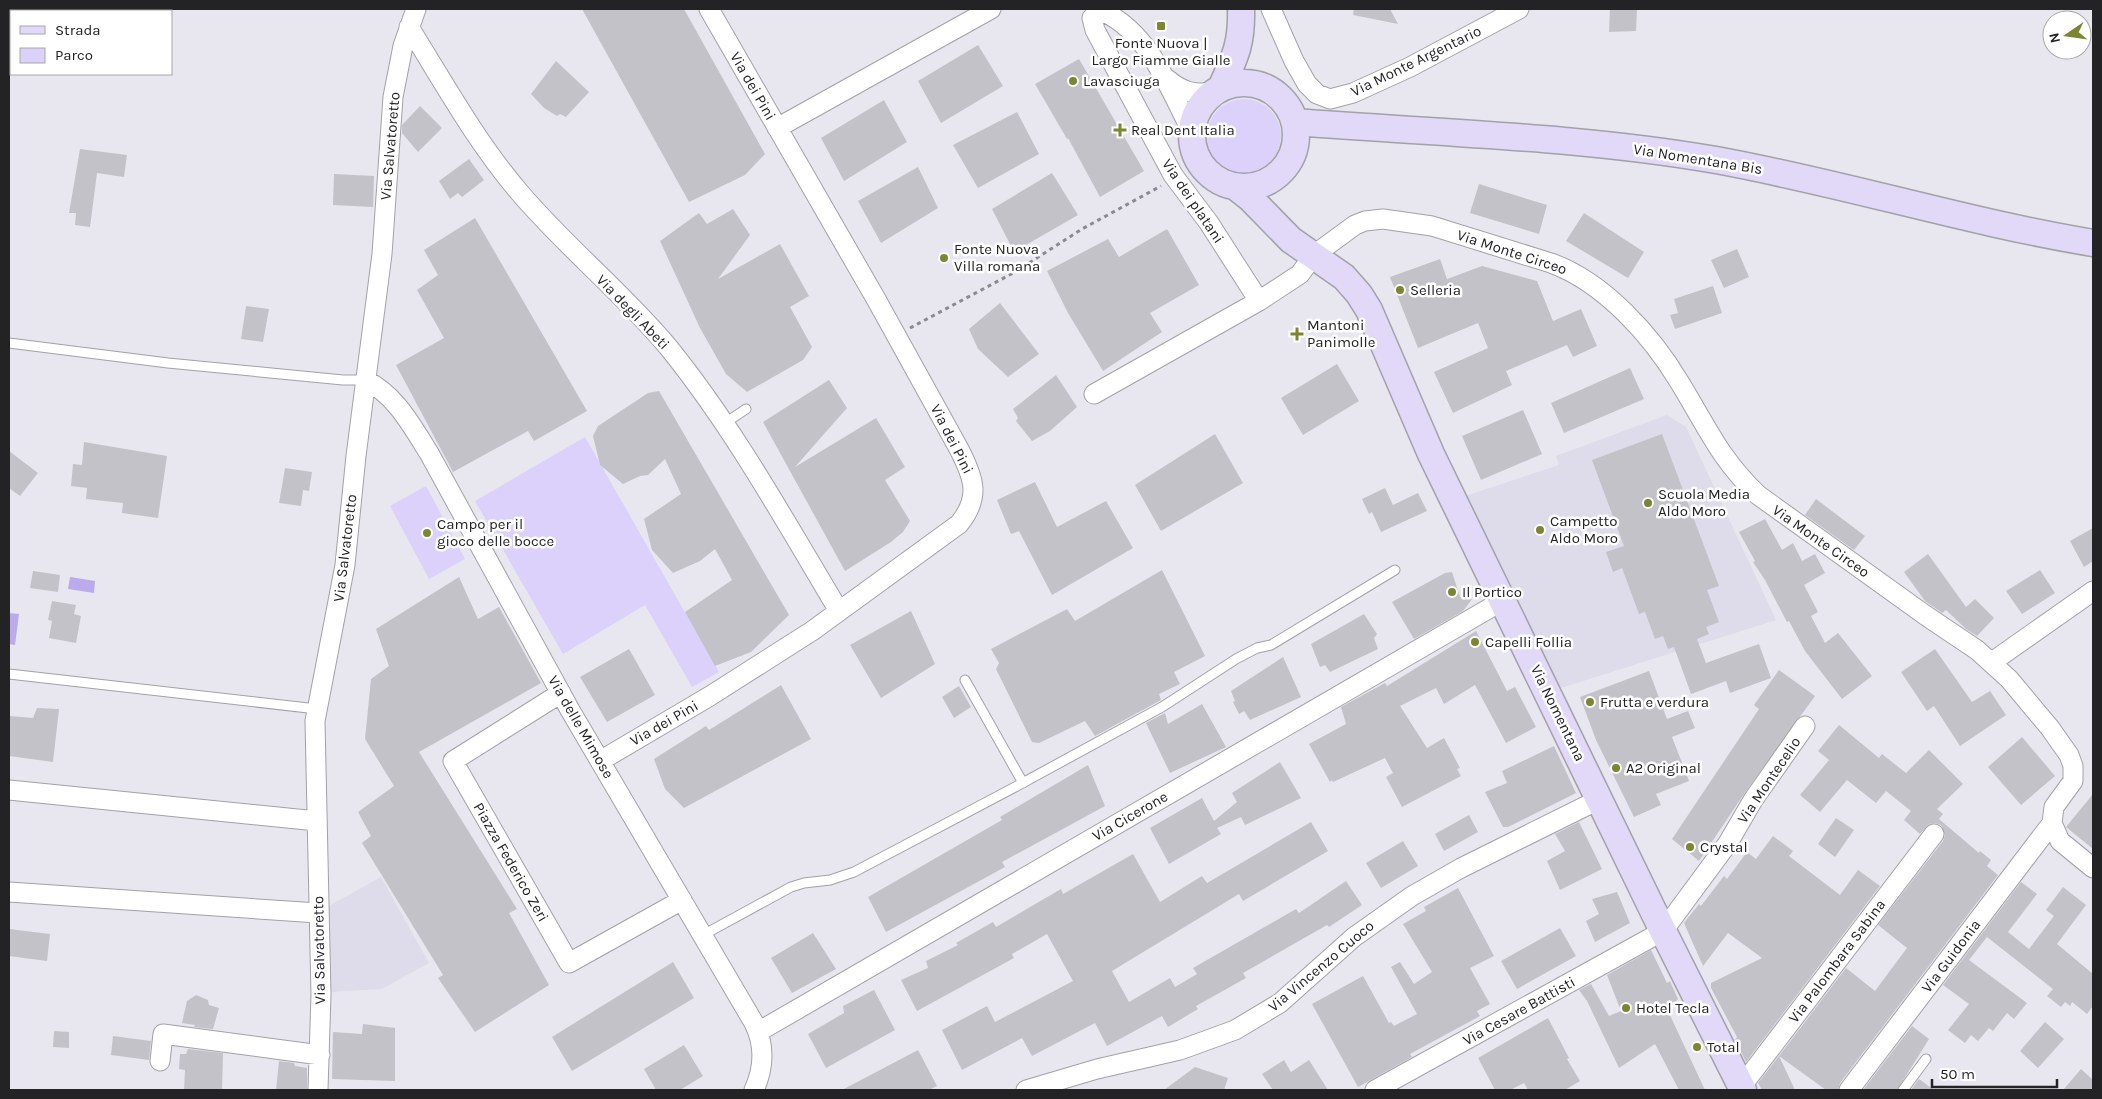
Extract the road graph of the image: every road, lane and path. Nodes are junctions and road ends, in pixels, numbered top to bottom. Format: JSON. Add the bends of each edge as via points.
{"nodes":[{"id":1,"x":416,"y":9,"type":"edge"},
{"id":2,"x":709,"y":9,"type":"edge"},
{"id":3,"x":990,"y":9,"type":"edge"},
{"id":4,"x":1271,"y":9,"type":"edge"},
{"id":5,"x":1519,"y":9,"type":"edge"},
{"id":6,"x":1096,"y":12,"type":"edge"},
{"id":7,"x":1241,"y":17,"type":"edge"},
{"id":8,"x":409,"y":27,"type":"junction"},
{"id":9,"x":1166,"y":78,"type":"junction"},
{"id":10,"x":1269,"y":89,"type":"junction"},
{"id":11,"x":1218,"y":90,"type":"junction"},
{"id":12,"x":1295,"y":122,"type":"junction"},
{"id":13,"x":777,"y":128,"type":"junction"},
{"id":14,"x":1192,"y":132,"type":"junction"},
{"id":15,"x":1278,"y":175,"type":"junction"},
{"id":16,"x":1163,"y":185,"type":"dead end"},
{"id":17,"x":1236,"y":187,"type":"junction"},
{"id":18,"x":1278,"y":227,"type":"junction"},
{"id":19,"x":2093,"y":243,"type":"edge"},
{"id":20,"x":1314,"y":255,"type":"junction"},
{"id":21,"x":1259,"y":301,"type":"junction"},
{"id":22,"x":907,"y":330,"type":"dead end"},
{"id":23,"x":9,"y":343,"type":"edge"},
{"id":24,"x":365,"y":380,"type":"junction"},
{"id":25,"x":1094,"y":394,"type":"dead end"},
{"id":26,"x":746,"y":409,"type":"dead end"},
{"id":27,"x":725,"y":423,"type":"junction"},
{"id":28,"x":1395,"y":570,"type":"dead end"},
{"id":29,"x":2093,"y":591,"type":"edge"},
{"id":30,"x":1502,"y":601,"type":"junction"},
{"id":31,"x":839,"y":611,"type":"junction"},
{"id":32,"x":1992,"y":662,"type":"junction"},
{"id":33,"x":9,"y":674,"type":"edge"},
{"id":34,"x":964,"y":680,"type":"dead end"},
{"id":35,"x":561,"y":693,"type":"junction"},
{"id":36,"x":317,"y":709,"type":"junction"},
{"id":37,"x":1805,"y":726,"type":"dead end"},
{"id":38,"x":600,"y":761,"type":"junction"},
{"id":39,"x":1023,"y":783,"type":"junction"},
{"id":40,"x":9,"y":790,"type":"edge"},
{"id":41,"x":1600,"y":799,"type":"junction"},
{"id":42,"x":317,"y":821,"type":"junction"},
{"id":43,"x":2052,"y":822,"type":"junction"},
{"id":44,"x":1934,"y":834,"type":"dead end"},
{"id":45,"x":2093,"y":868,"type":"edge"},
{"id":46,"x":9,"y":892,"type":"edge"},
{"id":47,"x":682,"y":900,"type":"junction"},
{"id":48,"x":318,"y":913,"type":"junction"},
{"id":49,"x":1663,"y":931,"type":"junction"},
{"id":50,"x":703,"y":935,"type":"junction"},
{"id":51,"x":758,"y":1032,"type":"junction"},
{"id":52,"x":320,"y":1055,"type":"junction"},
{"id":53,"x":1926,"y":1059,"type":"dead end"},
{"id":54,"x":160,"y":1061,"type":"dead end"},
{"id":55,"x":1742,"y":1089,"type":"edge"},
{"id":56,"x":318,"y":1090,"type":"edge"},
{"id":57,"x":754,"y":1090,"type":"edge"},
{"id":58,"x":1026,"y":1090,"type":"edge"},
{"id":59,"x":1375,"y":1090,"type":"edge"},
{"id":60,"x":1849,"y":1090,"type":"edge"},
{"id":61,"x":1903,"y":1090,"type":"edge"}],
"edges":[{"from":1,"to":8,"type":"street","name":"Via Salvatoretto"},
{"from":2,"to":13,"type":"street","name":"Via dei Pini"},
{"from":3,"to":13,"type":"street"},
{"from":4,"to":5,"type":"street","name":"Via Monte Argentario","via":[[1307,84],[1317,94],[1330,99],[1353,93],[1402,70]]},
{"from":6,"to":9,"type":"street","via":[[1131,30]]},
{"from":6,"to":21,"type":"street","name":"Via dei platani","via":[[1095,30],[1173,175],[1209,223]]},
{"from":7,"to":10,"type":"main road","via":[[1256,74]]},
{"from":7,"to":11,"type":"main road","via":[[1238,51]]},
{"from":8,"to":24,"type":"street","name":"Via Salvatoretto","via":[[392,98],[382,254]]},
{"from":8,"to":27,"type":"street","name":"Via degli Abeti","via":[[512,184],[651,328]]},
{"from":9,"to":11,"type":"street","via":[[1189,93]]},
{"from":9,"to":14,"type":"street"},
{"from":10,"to":11,"type":"main road","via":[[1237,83]]},
{"from":10,"to":12,"type":"main road","via":[[1281,98]]},
{"from":11,"to":14,"type":"main road","via":[[1203,103]]},
{"from":12,"to":15,"type":"main road","via":[[1294,151]]},
{"from":12,"to":19,"type":"main road","name":"Via Nomentana Bis","via":[[1521,137],[1670,153],[1760,169]]},
{"from":13,"to":31,"type":"street","name":"Via dei Pini","via":[[959,448],[973,486],[970,510],[958,524]]},
{"from":14,"to":17,"type":"main road","via":[[1197,157],[1204,168],[1212,177]]},
{"from":15,"to":17,"type":"main road","via":[[1266,184]]},
{"from":15,"to":18,"type":"main road","via":[[1274,200]]},
{"from":16,"to":22,"type":"path","via":[[1082,229],[1015,272]]},
{"from":17,"to":18,"type":"main road","name":"Via Nomentana"},
{"from":18,"to":20,"type":"main road","name":"Via Nomentana"},
{"from":20,"to":21,"type":"street","via":[[1300,274]]},
{"from":20,"to":30,"type":"main road","name":"Via Nomentana","via":[[1349,282],[1369,310],[1421,433]]},
{"from":20,"to":32,"type":"street","name":"Via Monte Circeo","via":[[1360,222],[1383,219],[1432,226],[1551,263],[1578,275],[1616,305],[1657,349],[1722,456],[1748,486],[1770,505]]},
{"from":21,"to":25,"type":"street"},
{"from":23,"to":24,"type":"lane","via":[[168,363]]},
{"from":24,"to":35,"type":"street","name":"Via delle Mimose","via":[[389,397],[418,435]]},
{"from":24,"to":36,"type":"street","name":"Via Salvatoretto","via":[[342,584]]},
{"from":26,"to":27,"type":"lane"},
{"from":27,"to":31,"type":"street","name":"Via degli Abeti"},
{"from":28,"to":39,"type":"lane","via":[[1271,644],[1236,660],[1162,707]]},
{"from":29,"to":32,"type":"street"},
{"from":30,"to":41,"type":"main road","name":"Via Nomentana"},
{"from":30,"to":51,"type":"street","name":"Via Cicerone"},
{"from":31,"to":38,"type":"street","name":"Via dei Pini","via":[[710,696]]},
{"from":32,"to":43,"type":"street","name":"Via Monte Circeo","via":[[2050,728],[2070,758],[2073,781],[2054,807]]},
{"from":33,"to":36,"type":"lane"},
{"from":34,"to":39,"type":"lane"},
{"from":35,"to":38,"type":"street","name":"Via delle Mimose"},
{"from":35,"to":47,"type":"street","name":"Piazza Federico Zeri","via":[[453,760],[569,963]]},
{"from":36,"to":42,"type":"street","name":"Via Salvatoretto"},
{"from":37,"to":49,"type":"street","name":"Via Montecelio","via":[[1753,800],[1728,843]]},
{"from":38,"to":47,"type":"street","name":"Via delle Mimose"},
{"from":39,"to":50,"type":"lane","via":[[854,872],[791,887]]},
{"from":40,"to":42,"type":"street"},
{"from":41,"to":49,"type":"main road","name":"Via Nomentana"},
{"from":41,"to":58,"type":"street","name":"Via Vincenzo Cuoco","via":[[1412,896],[1354,937],[1280,1003],[1234,1030],[1191,1047]]},
{"from":42,"to":48,"type":"street","name":"Via Salvatoretto"},
{"from":43,"to":45,"type":"street","via":[[2060,841]]},
{"from":43,"to":60,"type":"street","name":"Via Guidonia"},
{"from":44,"to":55,"type":"street","name":"Via Palombara Sabina"},
{"from":46,"to":48,"type":"street"},
{"from":47,"to":50,"type":"street","name":"Via delle Mimose"},
{"from":48,"to":52,"type":"street","name":"Via Salvatoretto"},
{"from":49,"to":55,"type":"main road","name":"Via Nomentana"},
{"from":49,"to":59,"type":"street","name":"Via Cesare Battisti"},
{"from":50,"to":51,"type":"street","name":"Via delle Mimose"},
{"from":51,"to":57,"type":"street","name":"Via delle Mimose","via":[[762,1062]]},
{"from":52,"to":54,"type":"street","via":[[162,1034]]},
{"from":52,"to":56,"type":"street","name":"Via Salvatoretto"},
{"from":53,"to":61,"type":"lane"}]}
